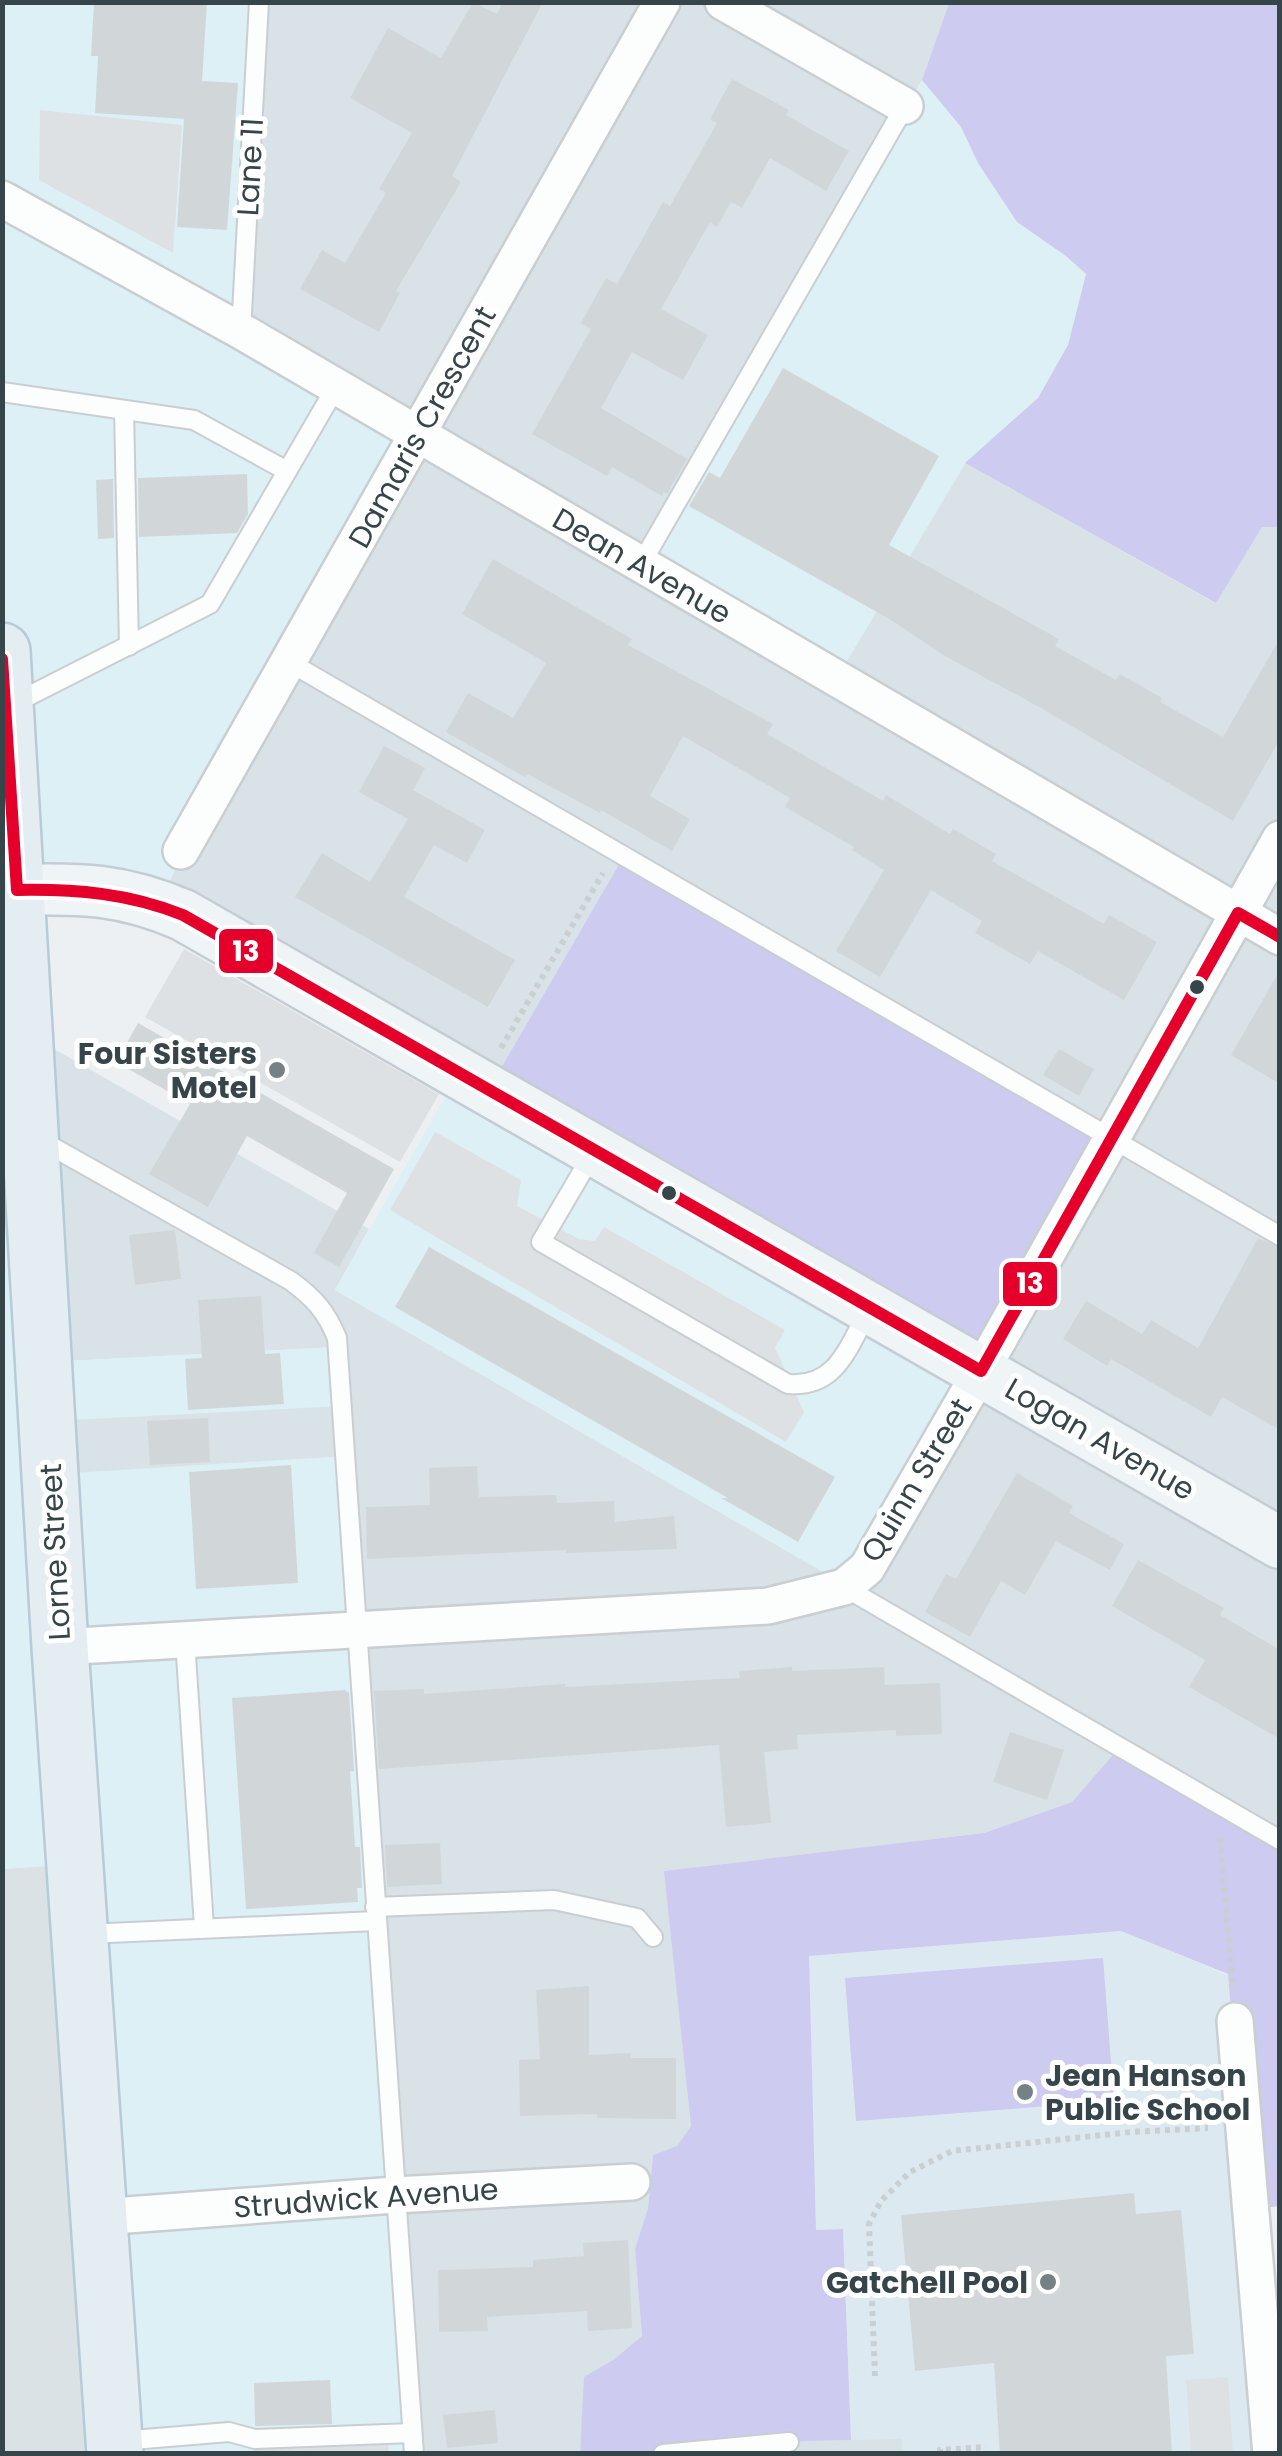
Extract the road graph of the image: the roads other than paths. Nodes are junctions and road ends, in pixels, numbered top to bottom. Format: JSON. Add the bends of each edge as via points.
{"nodes":[{"id":1,"x":259,"y":2,"type":"edge"},
{"id":2,"x":662,"y":2,"type":"edge"},
{"id":3,"x":723,"y":2,"type":"edge"},
{"id":4,"x":905,"y":106,"type":"joint"},
{"id":5,"x":2,"y":198,"type":"edge"},
{"id":6,"x":241,"y":331,"type":"junction"},
{"id":7,"x":336,"y":387,"type":"junction"},
{"id":8,"x":2,"y":392,"type":"edge"},
{"id":9,"x":124,"y":410,"type":"junction"},
{"id":10,"x":418,"y":436,"type":"junction"},
{"id":11,"x":287,"y":471,"type":"junction"},
{"id":12,"x":640,"y":564,"type":"junction"},
{"id":13,"x":129,"y":646,"type":"junction"},
{"id":14,"x":2,"y":651,"type":"edge"},
{"id":15,"x":289,"y":662,"type":"junction"},
{"id":16,"x":6,"y":707,"type":"junction"},
{"id":17,"x":1280,"y":839,"type":"edge"},
{"id":18,"x":181,"y":851,"type":"dead end"},
{"id":19,"x":10,"y":889,"type":"edge"},
{"id":20,"x":1238,"y":913,"type":"junction"},
{"id":21,"x":1280,"y":937,"type":"edge"},
{"id":22,"x":30,"y":1135,"type":"junction"},
{"id":23,"x":1110,"y":1140,"type":"junction"},
{"id":24,"x":595,"y":1150,"type":"junction"},
{"id":25,"x":1280,"y":1236,"type":"edge"},
{"id":26,"x":871,"y":1308,"type":"junction"},
{"id":27,"x":982,"y":1370,"type":"junction"},
{"id":28,"x":1280,"y":1544,"type":"edge"},
{"id":29,"x":844,"y":1586,"type":"junction"},
{"id":30,"x":356,"y":1631,"type":"junction"},
{"id":31,"x":184,"y":1640,"type":"junction"},
{"id":32,"x":60,"y":1647,"type":"junction"},
{"id":33,"x":1280,"y":1840,"type":"edge"},
{"id":34,"x":376,"y":1914,"type":"junction"},
{"id":35,"x":204,"y":1927,"type":"junction"},
{"id":36,"x":80,"y":1935,"type":"junction"},
{"id":37,"x":653,"y":1937,"type":"dead end"},
{"id":38,"x":1236,"y":2020,"type":"road end"},
{"id":39,"x":632,"y":2182,"type":"dead end"},
{"id":40,"x":395,"y":2195,"type":"junction"},
{"id":41,"x":100,"y":2217,"type":"junction"},
{"id":42,"x":412,"y":2433,"type":"junction"},
{"id":43,"x":1273,"y":2435,"type":"edge"},
{"id":44,"x":789,"y":2442,"type":"dead end"},
{"id":45,"x":115,"y":2447,"type":"edge"},
{"id":46,"x":414,"y":2454,"type":"edge"},
{"id":47,"x":663,"y":2454,"type":"edge"}],
"edges":[{"from":1,"to":6,"type":"lane","name":"Lane 11"},
{"from":2,"to":10,"type":"street","name":"Damaris Crescent"},
{"from":3,"to":4,"type":"street"},
{"from":4,"to":12,"type":"lane"},
{"from":5,"to":6,"type":"street","name":"Dean Avenue"},
{"from":6,"to":7,"type":"street","name":"Dean Avenue"},
{"from":7,"to":10,"type":"street","name":"Dean Avenue"},
{"from":7,"to":11,"type":"lane"},
{"from":8,"to":9,"type":"lane"},
{"from":9,"to":11,"type":"lane","via":[[194,420]]},
{"from":9,"to":13,"type":"lane"},
{"from":10,"to":12,"type":"street","name":"Dean Avenue"},
{"from":10,"to":15,"type":"street","name":"Damaris Crescent"},
{"from":11,"to":13,"type":"lane","via":[[210,604]]},
{"from":12,"to":20,"type":"street","name":"Dean Avenue"},
{"from":13,"to":16,"type":"lane"},
{"from":14,"to":16,"type":"main road","name":"Lorne Street"},
{"from":15,"to":18,"type":"street","name":"Damaris Crescent"},
{"from":15,"to":23,"type":"lane"},
{"from":16,"to":19,"type":"main road","name":"Lorne Street"},
{"from":17,"to":20,"type":"street","name":"Quinn Street"},
{"from":19,"to":22,"type":"main road","name":"Lorne Street"},
{"from":19,"to":24,"type":"street","name":"Logan Avenue","via":[[100,889],[184,915]]},
{"from":20,"to":21,"type":"street","name":"Dean Avenue"},
{"from":20,"to":23,"type":"street","name":"Quinn Street"},
{"from":22,"to":30,"type":"lane","via":[[291,1281],[328,1314],[336,1338]]},
{"from":22,"to":32,"type":"main road","name":"Lorne Street"},
{"from":23,"to":25,"type":"lane"},
{"from":23,"to":27,"type":"street","name":"Quinn Street"},
{"from":24,"to":26,"type":"street","name":"Logan Avenue"},
{"from":24,"to":26,"type":"lane","via":[[541,1242],[590,1271],[788,1384],[826,1378]]},
{"from":26,"to":27,"type":"street","name":"Logan Avenue"},
{"from":27,"to":28,"type":"street","name":"Logan Avenue"},
{"from":27,"to":29,"type":"street","name":"Quinn Street","via":[[867,1568]]},
{"from":29,"to":30,"type":"street","name":"Quinn Street","via":[[768,1606]]},
{"from":29,"to":33,"type":"lane"},
{"from":30,"to":31,"type":"street","name":"Quinn Street"},
{"from":30,"to":34,"type":"lane"},
{"from":31,"to":32,"type":"street","name":"Quinn Street"},
{"from":31,"to":35,"type":"lane"},
{"from":32,"to":36,"type":"main road","name":"Lorne Street"},
{"from":34,"to":35,"type":"lane"},
{"from":34,"to":37,"type":"lane","via":[[554,1900],[637,1918]]},
{"from":34,"to":40,"type":"lane"},
{"from":35,"to":36,"type":"lane"},
{"from":36,"to":41,"type":"main road","name":"Lorne Street"},
{"from":38,"to":43,"type":"street"},
{"from":39,"to":40,"type":"street","name":"Strudwick Avenue"},
{"from":40,"to":41,"type":"street","name":"Strudwick Avenue"},
{"from":40,"to":42,"type":"lane"},
{"from":41,"to":45,"type":"main road","name":"Lorne Street"},
{"from":42,"to":45,"type":"lane","via":[[256,2439],[229,2432]]},
{"from":42,"to":46,"type":"lane"},
{"from":44,"to":47,"type":"lane"}]}
